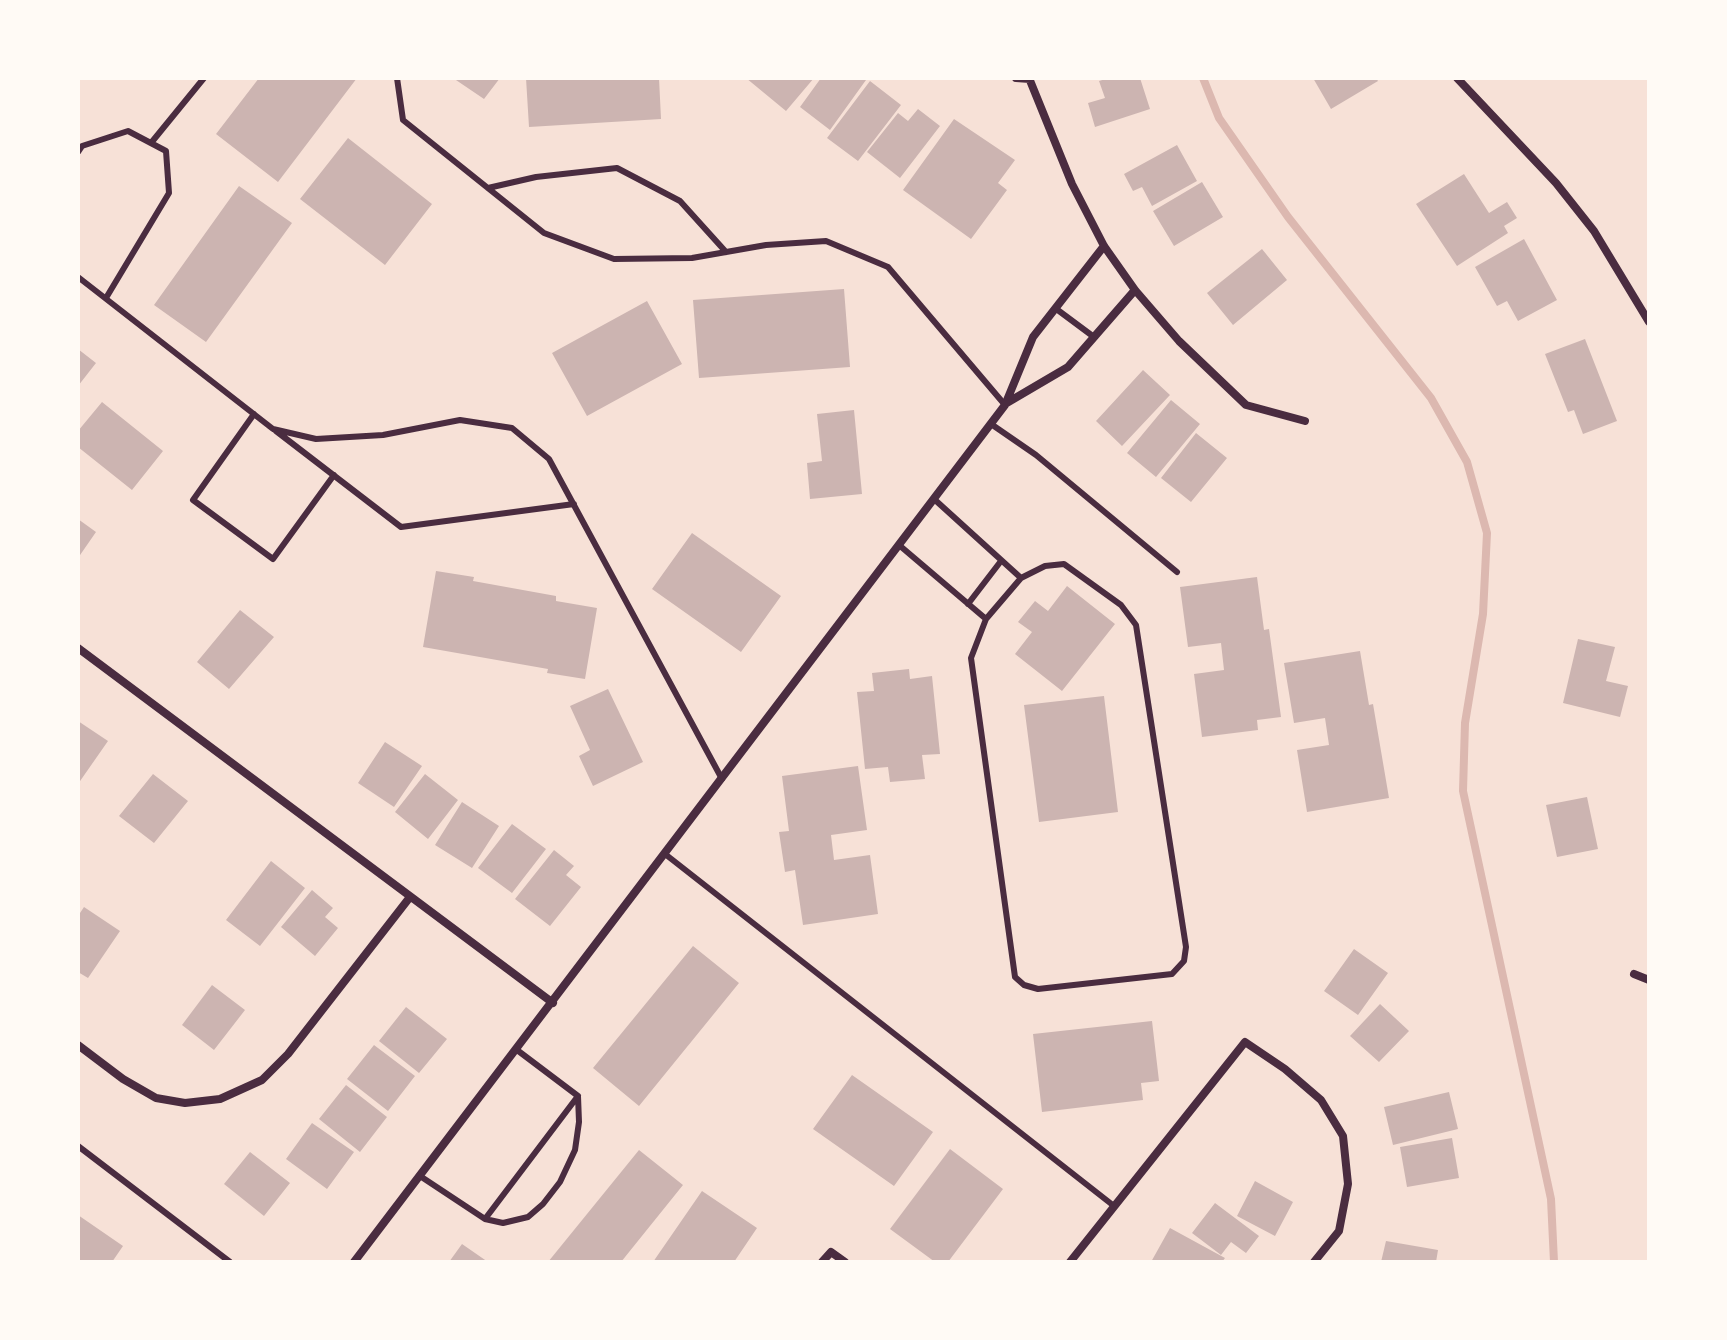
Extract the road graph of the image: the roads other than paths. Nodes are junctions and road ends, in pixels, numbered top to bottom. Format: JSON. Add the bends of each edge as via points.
{"nodes":[{"id":1,"x":190,"y":78,"type":"edge"},
{"id":2,"x":204,"y":78,"type":"edge"},
{"id":3,"x":397,"y":78,"type":"edge"},
{"id":4,"x":1016,"y":78,"type":"edge"},
{"id":5,"x":1457,"y":78,"type":"edge"},
{"id":6,"x":1030,"y":79,"type":"edge"},
{"id":7,"x":198,"y":85,"type":"junction"},
{"id":8,"x":151,"y":143,"type":"junction"},
{"id":9,"x":78,"y":152,"type":"edge"},
{"id":10,"x":488,"y":188,"type":"junction"},
{"id":11,"x":1104,"y":246,"type":"junction"},
{"id":12,"x":726,"y":252,"type":"junction"},
{"id":13,"x":78,"y":277,"type":"edge"},
{"id":14,"x":1135,"y":290,"type":"junction"},
{"id":15,"x":106,"y":298,"type":"junction"},
{"id":16,"x":1645,"y":307,"type":"edge"},
{"id":17,"x":1055,"y":308,"type":"junction"},
{"id":18,"x":1649,"y":322,"type":"edge"},
{"id":19,"x":1094,"y":337,"type":"junction"},
{"id":20,"x":1005,"y":405,"type":"junction"},
{"id":21,"x":254,"y":414,"type":"junction"},
{"id":22,"x":1305,"y":421,"type":"dead end"},
{"id":23,"x":991,"y":424,"type":"junction"},
{"id":24,"x":273,"y":429,"type":"junction"},
{"id":25,"x":334,"y":475,"type":"junction"},
{"id":26,"x":934,"y":499,"type":"junction"},
{"id":27,"x":574,"y":504,"type":"junction"},
{"id":28,"x":899,"y":545,"type":"junction"},
{"id":29,"x":1001,"y":561,"type":"junction"},
{"id":30,"x":1177,"y":572,"type":"dead end"},
{"id":31,"x":1021,"y":578,"type":"junction"},
{"id":32,"x":968,"y":604,"type":"junction"},
{"id":33,"x":986,"y":619,"type":"junction"},
{"id":34,"x":78,"y":648,"type":"edge"},
{"id":35,"x":722,"y":779,"type":"junction"},
{"id":36,"x":665,"y":854,"type":"junction"},
{"id":37,"x":410,"y":897,"type":"junction"},
{"id":38,"x":1634,"y":974,"type":"dead end"},
{"id":39,"x":1649,"y":980,"type":"edge"},
{"id":40,"x":553,"y":1003,"type":"junction"},
{"id":41,"x":78,"y":1045,"type":"edge"},
{"id":42,"x":517,"y":1050,"type":"junction"},
{"id":43,"x":578,"y":1096,"type":"junction"},
{"id":44,"x":78,"y":1146,"type":"edge"},
{"id":45,"x":420,"y":1176,"type":"junction"},
{"id":46,"x":1114,"y":1206,"type":"junction"},
{"id":47,"x":485,"y":1219,"type":"junction"},
{"id":48,"x":230,"y":1262,"type":"edge"},
{"id":49,"x":354,"y":1262,"type":"edge"},
{"id":50,"x":822,"y":1262,"type":"edge"},
{"id":51,"x":845,"y":1262,"type":"edge"},
{"id":52,"x":1070,"y":1262,"type":"edge"},
{"id":53,"x":1314,"y":1262,"type":"edge"}],
"edges":[{"from":1,"to":7,"type":"lane"},
{"from":2,"to":7,"type":"lane"},
{"from":3,"to":10,"type":"lane","via":[[403,120]]},
{"from":4,"to":6,"type":"street"},
{"from":5,"to":16,"type":"street","via":[[1556,183]]},
{"from":6,"to":11,"type":"street","via":[[1072,184]]},
{"from":7,"to":8,"type":"lane"},
{"from":8,"to":9,"type":"lane","via":[[128,131]]},
{"from":8,"to":15,"type":"lane","via":[[166,151],[169,193]]},
{"from":10,"to":12,"type":"lane","via":[[544,233],[614,259]]},
{"from":10,"to":12,"type":"lane","via":[[617,168],[680,201]]},
{"from":11,"to":14,"type":"street"},
{"from":11,"to":17,"type":"street"},
{"from":12,"to":20,"type":"lane","via":[[826,241],[888,267]]},
{"from":13,"to":15,"type":"lane"},
{"from":14,"to":19,"type":"street"},
{"from":14,"to":22,"type":"street","via":[[1246,405]]},
{"from":15,"to":21,"type":"lane"},
{"from":16,"to":18,"type":"street"},
{"from":17,"to":19,"type":"lane"},
{"from":17,"to":20,"type":"street","via":[[1033,337]]},
{"from":19,"to":20,"type":"street","via":[[1068,367]]},
{"from":20,"to":23,"type":"street"},
{"from":21,"to":24,"type":"lane"},
{"from":21,"to":25,"type":"lane","via":[[193,500],[273,559]]},
{"from":23,"to":26,"type":"street"},
{"from":23,"to":30,"type":"lane"},
{"from":24,"to":25,"type":"lane"},
{"from":24,"to":27,"type":"lane","via":[[316,439],[383,435],[460,420],[512,428],[549,459]]},
{"from":25,"to":27,"type":"lane","via":[[401,527]]},
{"from":26,"to":28,"type":"street"},
{"from":26,"to":29,"type":"lane"},
{"from":27,"to":35,"type":"lane"},
{"from":28,"to":32,"type":"lane"},
{"from":28,"to":35,"type":"street"},
{"from":29,"to":31,"type":"lane"},
{"from":29,"to":32,"type":"lane"},
{"from":31,"to":33,"type":"lane"},
{"from":31,"to":33,"type":"lane","via":[[1064,564],[1121,605],[1136,625],[1186,947],[1184,961],[1172,974],[1038,989],[1015,977],[971,658]]},
{"from":32,"to":33,"type":"lane"},
{"from":34,"to":37,"type":"street"},
{"from":35,"to":36,"type":"street"},
{"from":36,"to":40,"type":"street"},
{"from":36,"to":46,"type":"lane"},
{"from":37,"to":40,"type":"street"},
{"from":37,"to":41,"type":"street","via":[[288,1054],[262,1080],[234,1093],[185,1103],[156,1098]]},
{"from":38,"to":39,"type":"street"},
{"from":40,"to":42,"type":"street"},
{"from":42,"to":43,"type":"lane"},
{"from":42,"to":45,"type":"street"},
{"from":43,"to":47,"type":"lane"},
{"from":43,"to":47,"type":"lane","via":[[575,1150],[560,1182],[528,1217],[503,1223]]},
{"from":44,"to":48,"type":"lane"},
{"from":45,"to":47,"type":"lane"},
{"from":45,"to":49,"type":"street"},
{"from":46,"to":52,"type":"street"},
{"from":46,"to":53,"type":"street","via":[[1245,1042],[1321,1100],[1343,1136],[1348,1184],[1339,1231]]},
{"from":50,"to":51,"type":"street","via":[[831,1252]]}]}
